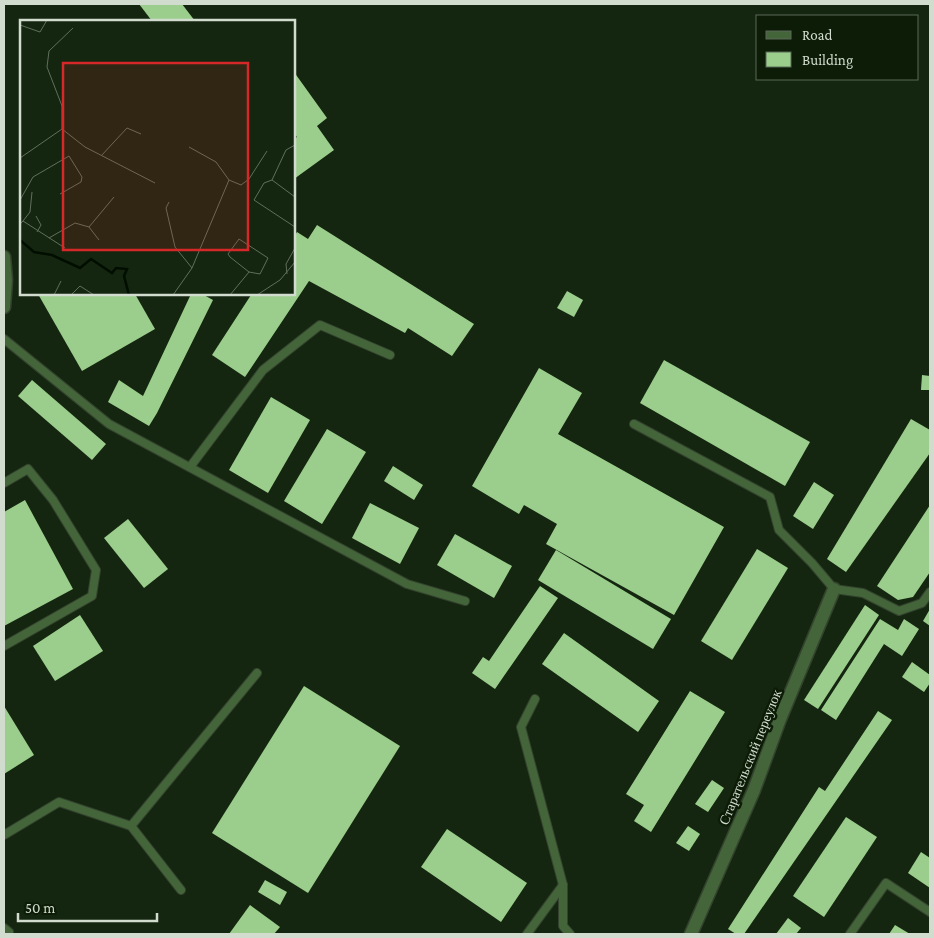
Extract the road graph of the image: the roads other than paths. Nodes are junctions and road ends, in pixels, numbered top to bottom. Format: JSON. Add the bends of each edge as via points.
{"nodes":[{"id":1,"x":4,"y":257,"type":"edge"},
{"id":2,"x":4,"y":307,"type":"edge"},
{"id":3,"x":4,"y":339,"type":"edge"},
{"id":4,"x":390,"y":355,"type":"dead end"},
{"id":5,"x":634,"y":424,"type":"dead end"},
{"id":6,"x":190,"y":467,"type":"junction"},
{"id":7,"x":4,"y":483,"type":"edge"},
{"id":8,"x":834,"y":589,"type":"junction"},
{"id":9,"x":930,"y":592,"type":"edge"},
{"id":10,"x":465,"y":601,"type":"dead end"},
{"id":11,"x":4,"y":646,"type":"edge"},
{"id":12,"x":257,"y":673,"type":"dead end"},
{"id":13,"x":535,"y":699,"type":"dead end"},
{"id":14,"x":131,"y":826,"type":"junction"},
{"id":15,"x":4,"y":835,"type":"edge"},
{"id":16,"x":563,"y":885,"type":"junction"},
{"id":17,"x":181,"y":890,"type":"dead end"},
{"id":18,"x":930,"y":912,"type":"edge"},
{"id":19,"x":527,"y":934,"type":"edge"},
{"id":20,"x":570,"y":934,"type":"edge"},
{"id":21,"x":691,"y":934,"type":"edge"},
{"id":22,"x":850,"y":934,"type":"edge"}],
"edges":[{"from":1,"to":2,"type":"street"},
{"from":3,"to":6,"type":"lane","via":[[109,424]]},
{"from":4,"to":6,"type":"lane","via":[[320,325],[263,370]]},
{"from":5,"to":8,"type":"lane","via":[[770,497],[779,530]]},
{"from":6,"to":10,"type":"lane","via":[[407,584]]},
{"from":7,"to":11,"type":"lane","via":[[28,469],[53,500],[96,570],[92,596]]},
{"from":8,"to":9,"type":"lane","via":[[863,593],[899,611],[922,603]]},
{"from":8,"to":21,"type":"street","name":"Старательский переулок","via":[[754,790]]},
{"from":12,"to":14,"type":"lane"},
{"from":13,"to":16,"type":"lane","via":[[521,727]]},
{"from":14,"to":15,"type":"lane","via":[[59,802]]},
{"from":14,"to":17,"type":"lane"},
{"from":16,"to":19,"type":"lane"},
{"from":16,"to":20,"type":"lane","via":[[563,926]]},
{"from":18,"to":22,"type":"lane","via":[[886,883]]}]}
